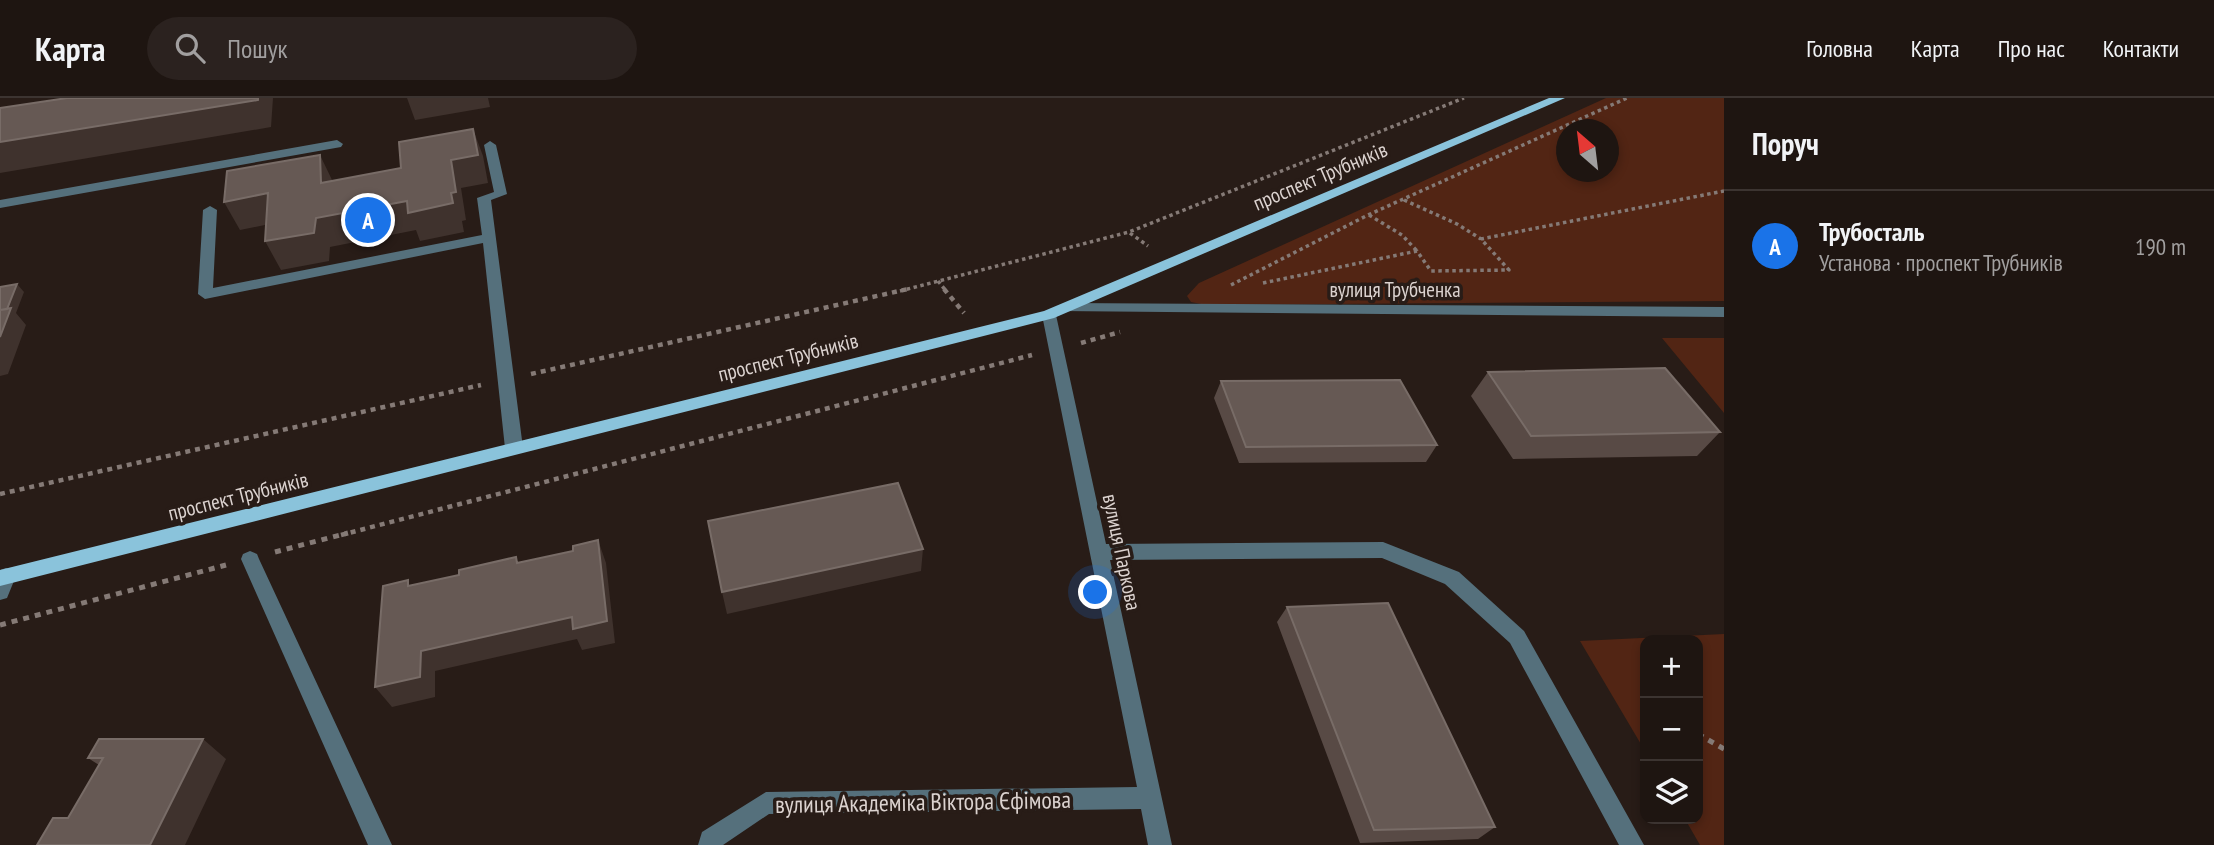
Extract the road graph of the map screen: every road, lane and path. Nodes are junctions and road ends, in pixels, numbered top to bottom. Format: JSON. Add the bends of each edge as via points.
{"nodes":[{"id":1,"x":1464,"y":98,"type":"edge"},
{"id":2,"x":1559,"y":98,"type":"edge"},
{"id":3,"x":1627,"y":98,"type":"edge"},
{"id":4,"x":337,"y":144,"type":"dead end"},
{"id":5,"x":490,"y":145,"type":"dead end"},
{"id":6,"x":1724,"y":191,"type":"edge"},
{"id":7,"x":1403,"y":199,"type":"junction"},
{"id":8,"x":0,"y":204,"type":"edge"},
{"id":9,"x":209,"y":210,"type":"dead end"},
{"id":10,"x":1368,"y":215,"type":"junction"},
{"id":11,"x":489,"y":238,"type":"junction"},
{"id":12,"x":1481,"y":239,"type":"junction"},
{"id":13,"x":1417,"y":251,"type":"junction"},
{"id":14,"x":1255,"y":285,"type":"dead end"},
{"id":15,"x":1242,"y":288,"type":"dead end"},
{"id":16,"x":1057,"y":311,"type":"junction"},
{"id":17,"x":1724,"y":312,"type":"edge"},
{"id":18,"x":1129,"y":329,"type":"dead end"},
{"id":19,"x":1057,"y":351,"type":"junction"},
{"id":20,"x":506,"y":380,"type":"junction"},
{"id":21,"x":514,"y":448,"type":"junction"},
{"id":22,"x":0,"y":494,"type":"edge"},
{"id":23,"x":1099,"y":552,"type":"junction"},
{"id":24,"x":250,"y":559,"type":"junction"},
{"id":25,"x":2,"y":582,"type":"edge"},
{"id":26,"x":0,"y":625,"type":"edge"},
{"id":27,"x":1703,"y":737,"type":"edge"},
{"id":28,"x":1724,"y":749,"type":"edge"},
{"id":29,"x":1150,"y":798,"type":"junction"},
{"id":30,"x":708,"y":843,"type":"edge"},
{"id":31,"x":380,"y":845,"type":"edge"},
{"id":32,"x":1160,"y":845,"type":"edge"},
{"id":33,"x":1632,"y":845,"type":"edge"}],
"edges":[{"from":1,"to":20,"type":"path","via":[[1129,233],[916,287]]},
{"from":2,"to":16,"type":"main road","name":"проспект Трубників"},
{"from":3,"to":7,"type":"path"},
{"from":4,"to":8,"type":"street"},
{"from":5,"to":11,"type":"street","via":[[500,194],[484,198]]},
{"from":6,"to":12,"type":"path"},
{"from":7,"to":10,"type":"path"},
{"from":7,"to":12,"type":"path"},
{"from":9,"to":11,"type":"street","via":[[205,294]]},
{"from":10,"to":13,"type":"path","via":[[1402,235]]},
{"from":10,"to":15,"type":"path","via":[[1227,289]]},
{"from":11,"to":20,"type":"street"},
{"from":12,"to":13,"type":"path","via":[[1509,270],[1431,271]]},
{"from":13,"to":14,"type":"path"},
{"from":16,"to":17,"type":"street","name":"вулиця Трубченка"},
{"from":16,"to":19,"type":"street","name":"вулиця Паркова"},
{"from":16,"to":21,"type":"main road","name":"проспект Трубників"},
{"from":18,"to":19,"type":"path"},
{"from":19,"to":23,"type":"street","name":"вулиця Паркова"},
{"from":19,"to":24,"type":"path","via":[[1003,360]]},
{"from":20,"to":21,"type":"street"},
{"from":20,"to":22,"type":"path"},
{"from":21,"to":25,"type":"main road","name":"проспект Трубників"},
{"from":23,"to":29,"type":"street","name":"вулиця Паркова"},
{"from":23,"to":33,"type":"street","via":[[1383,550],[1452,578],[1517,637]]},
{"from":24,"to":26,"type":"path"},
{"from":24,"to":31,"type":"street"},
{"from":27,"to":28,"type":"path"},
{"from":29,"to":30,"type":"street","name":"вулиця Академіка Віктора Єфімова","via":[[766,803]]},
{"from":29,"to":32,"type":"street","name":"вулиця Паркова"}]}
